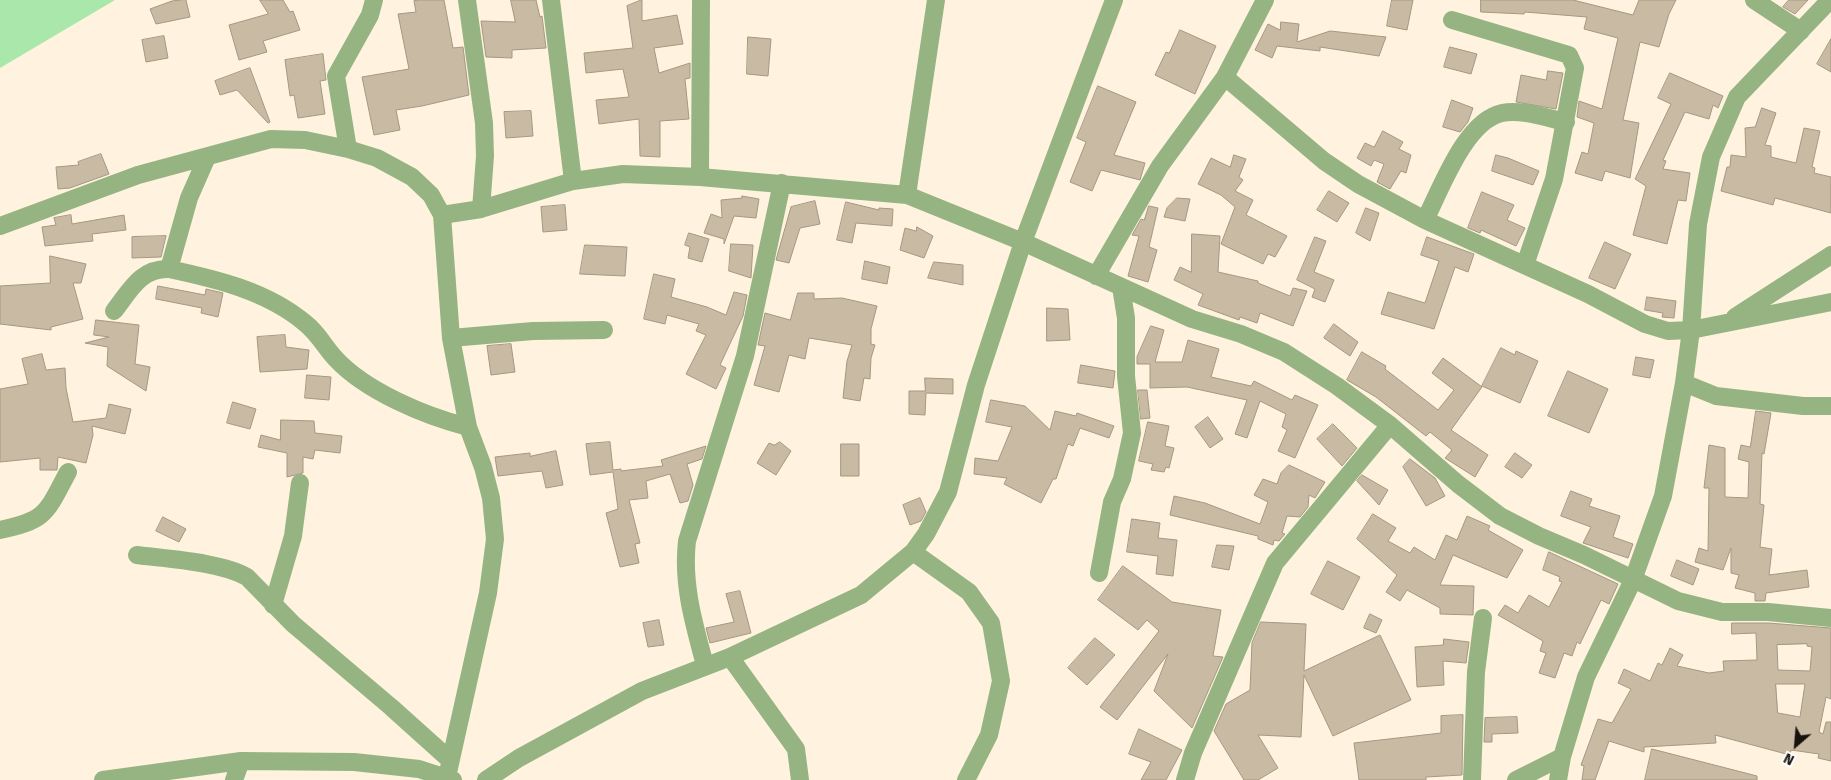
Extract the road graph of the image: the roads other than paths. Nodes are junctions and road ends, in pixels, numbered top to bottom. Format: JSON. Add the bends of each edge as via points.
{"nodes":[{"id":1,"x":374,"y":0,"type":"edge"},
{"id":2,"x":467,"y":0,"type":"edge"},
{"id":3,"x":551,"y":0,"type":"edge"},
{"id":4,"x":701,"y":0,"type":"edge"},
{"id":5,"x":936,"y":0,"type":"edge"},
{"id":6,"x":1114,"y":0,"type":"edge"},
{"id":7,"x":1265,"y":0,"type":"edge"},
{"id":8,"x":1754,"y":0,"type":"edge"},
{"id":9,"x":1830,"y":0,"type":"edge"},
{"id":10,"x":1452,"y":20,"type":"dead end"},
{"id":11,"x":1801,"y":31,"type":"junction"},
{"id":12,"x":1225,"y":77,"type":"junction"},
{"id":13,"x":1566,"y":122,"type":"junction"},
{"id":14,"x":348,"y":149,"type":"junction"},
{"id":15,"x":207,"y":157,"type":"junction"},
{"id":16,"x":700,"y":176,"type":"junction"},
{"id":17,"x":573,"y":181,"type":"junction"},
{"id":18,"x":782,"y":183,"type":"junction"},
{"id":19,"x":907,"y":195,"type":"junction"},
{"id":20,"x":481,"y":209,"type":"junction"},
{"id":21,"x":442,"y":216,"type":"junction"},
{"id":22,"x":1425,"y":220,"type":"junction"},
{"id":23,"x":0,"y":226,"type":"edge"},
{"id":24,"x":1022,"y":242,"type":"junction"},
{"id":25,"x":1831,"y":255,"type":"edge"},
{"id":26,"x":1525,"y":265,"type":"junction"},
{"id":27,"x":169,"y":269,"type":"junction"},
{"id":28,"x":1096,"y":276,"type":"junction"},
{"id":29,"x":1121,"y":287,"type":"junction"},
{"id":30,"x":1831,"y":302,"type":"edge"},
{"id":31,"x":114,"y":311,"type":"dead end"},
{"id":32,"x":1728,"y":321,"type":"junction"},
{"id":33,"x":604,"y":330,"type":"dead end"},
{"id":34,"x":1691,"y":330,"type":"junction"},
{"id":35,"x":452,"y":338,"type":"junction"},
{"id":36,"x":1684,"y":383,"type":"junction"},
{"id":37,"x":1831,"y":406,"type":"edge"},
{"id":38,"x":1390,"y":425,"type":"junction"},
{"id":39,"x":468,"y":427,"type":"junction"},
{"id":40,"x":68,"y":472,"type":"dead end"},
{"id":41,"x":300,"y":483,"type":"dead end"},
{"id":42,"x":0,"y":530,"type":"edge"},
{"id":43,"x":913,"y":552,"type":"junction"},
{"id":44,"x":137,"y":555,"type":"dead end"},
{"id":45,"x":1099,"y":573,"type":"dead end"},
{"id":46,"x":1633,"y":580,"type":"junction"},
{"id":47,"x":273,"y":605,"type":"junction"},
{"id":48,"x":1483,"y":618,"type":"dead end"},
{"id":49,"x":1831,"y":618,"type":"edge"},
{"id":50,"x":730,"y":657,"type":"junction"},
{"id":51,"x":705,"y":665,"type":"junction"},
{"id":52,"x":1562,"y":757,"type":"junction"},
{"id":53,"x":241,"y":762,"type":"junction"},
{"id":54,"x":450,"y":772,"type":"edge"},
{"id":55,"x":103,"y":780,"type":"edge"},
{"id":56,"x":234,"y":780,"type":"edge"},
{"id":57,"x":486,"y":780,"type":"edge"},
{"id":58,"x":800,"y":780,"type":"edge"},
{"id":59,"x":966,"y":780,"type":"edge"},
{"id":60,"x":1185,"y":780,"type":"edge"},
{"id":61,"x":1472,"y":780,"type":"edge"},
{"id":62,"x":1516,"y":780,"type":"edge"},
{"id":63,"x":1558,"y":780,"type":"edge"}],
"edges":[{"from":1,"to":14,"type":"street","via":[[370,15],[336,76]]},
{"from":2,"to":20,"type":"street","via":[[484,123]]},
{"from":3,"to":17,"type":"street"},
{"from":4,"to":16,"type":"street"},
{"from":5,"to":19,"type":"street"},
{"from":6,"to":24,"type":"street"},
{"from":7,"to":12,"type":"street"},
{"from":8,"to":11,"type":"street"},
{"from":9,"to":11,"type":"street"},
{"from":10,"to":13,"type":"street","via":[[1569,55],[1575,68]]},
{"from":11,"to":34,"type":"street","via":[[1737,97],[1711,157],[1698,224]]},
{"from":12,"to":22,"type":"street","via":[[1324,161],[1358,184]]},
{"from":12,"to":28,"type":"street","via":[[1160,166]]},
{"from":13,"to":22,"type":"street","via":[[1518,113],[1488,118],[1477,126],[1453,163]]},
{"from":13,"to":26,"type":"street","via":[[1554,179]]},
{"from":14,"to":15,"type":"street","via":[[305,140],[271,139]]},
{"from":14,"to":21,"type":"street","via":[[377,158],[412,177],[430,195]]},
{"from":15,"to":23,"type":"street","via":[[138,175]]},
{"from":15,"to":27,"type":"street","via":[[189,198]]},
{"from":16,"to":17,"type":"street","via":[[623,174]]},
{"from":16,"to":18,"type":"street"},
{"from":17,"to":20,"type":"street"},
{"from":18,"to":19,"type":"street"},
{"from":18,"to":51,"type":"street","via":[[745,356],[687,541],[687,590]]},
{"from":19,"to":24,"type":"street"},
{"from":20,"to":21,"type":"street"},
{"from":21,"to":35,"type":"street"},
{"from":22,"to":26,"type":"street"},
{"from":24,"to":28,"type":"street"},
{"from":24,"to":43,"type":"street","via":[[976,385],[948,492]]},
{"from":25,"to":32,"type":"street"},
{"from":26,"to":34,"type":"street","via":[[1645,324],[1668,331]]},
{"from":27,"to":31,"type":"street","via":[[149,270]]},
{"from":27,"to":39,"type":"street","via":[[231,284],[262,297],[305,322],[335,358],[359,379],[435,419]]},
{"from":28,"to":29,"type":"street"},
{"from":29,"to":38,"type":"street","via":[[1192,319],[1284,352],[1338,386]]},
{"from":29,"to":45,"type":"street","via":[[1126,318],[1126,376],[1132,433],[1122,479],[1112,502]]},
{"from":30,"to":32,"type":"street"},
{"from":32,"to":34,"type":"street"},
{"from":33,"to":35,"type":"street","via":[[533,331]]},
{"from":34,"to":36,"type":"street"},
{"from":35,"to":39,"type":"street"},
{"from":36,"to":37,"type":"street","via":[[1716,396]]},
{"from":36,"to":46,"type":"street","via":[[1662,496]]},
{"from":38,"to":46,"type":"street","via":[[1500,516]]},
{"from":38,"to":60,"type":"street","via":[[1275,563]]},
{"from":39,"to":54,"type":"street","via":[[491,498],[495,539],[488,593]]},
{"from":40,"to":42,"type":"street","via":[[47,512],[37,520]]},
{"from":41,"to":47,"type":"street","via":[[293,536]]},
{"from":43,"to":50,"type":"street","via":[[861,596]]},
{"from":43,"to":59,"type":"street","via":[[968,592],[991,623],[1001,681],[989,735]]},
{"from":44,"to":47,"type":"street","via":[[239,572],[255,584]]},
{"from":46,"to":49,"type":"street","via":[[1678,601],[1722,612],[1768,612]]},
{"from":46,"to":52,"type":"street","via":[[1586,678]]},
{"from":47,"to":54,"type":"street"},
{"from":48,"to":61,"type":"street","via":[[1476,672]]},
{"from":50,"to":51,"type":"street"},
{"from":50,"to":58,"type":"street","via":[[796,749]]},
{"from":51,"to":57,"type":"street","via":[[642,691],[518,758]]},
{"from":52,"to":62,"type":"street"},
{"from":52,"to":63,"type":"street"},
{"from":53,"to":54,"type":"street","via":[[354,762]]},
{"from":53,"to":55,"type":"street"},
{"from":53,"to":56,"type":"street"}]}
